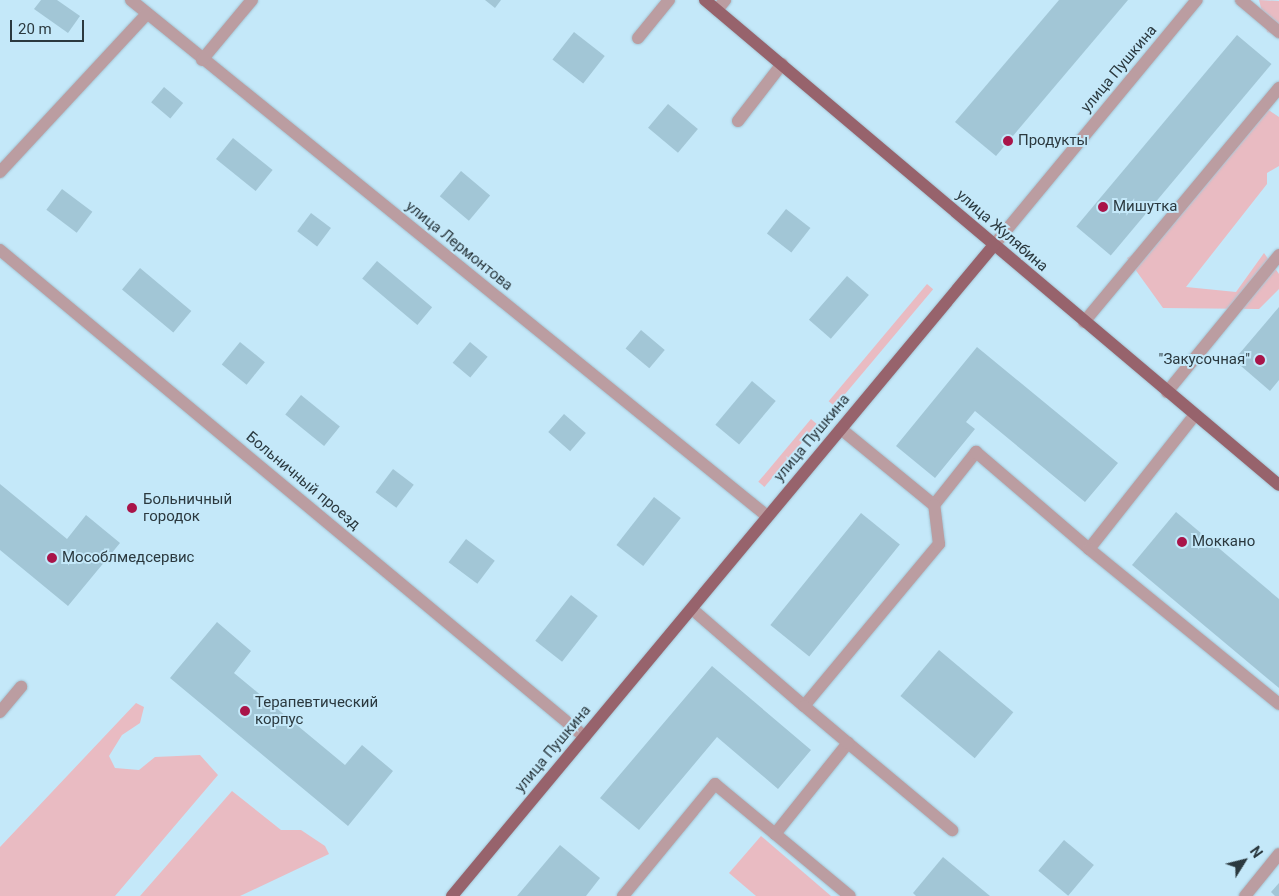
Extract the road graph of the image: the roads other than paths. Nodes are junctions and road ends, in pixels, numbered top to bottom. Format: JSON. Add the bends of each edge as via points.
{"nodes":[{"id":1,"x":131,"y":0,"type":"edge"},
{"id":2,"x":252,"y":0,"type":"edge"},
{"id":3,"x":669,"y":0,"type":"edge"},
{"id":4,"x":705,"y":0,"type":"edge"},
{"id":5,"x":1197,"y":0,"type":"edge"},
{"id":6,"x":1241,"y":0,"type":"edge"},
{"id":7,"x":721,"y":5,"type":"edge"},
{"id":8,"x":147,"y":14,"type":"junction"},
{"id":9,"x":1279,"y":32,"type":"edge"},
{"id":10,"x":638,"y":38,"type":"dead end"},
{"id":11,"x":202,"y":60,"type":"junction"},
{"id":12,"x":782,"y":64,"type":"junction"},
{"id":13,"x":1279,"y":88,"type":"edge"},
{"id":14,"x":738,"y":121,"type":"dead end"},
{"id":15,"x":0,"y":172,"type":"edge"},
{"id":16,"x":994,"y":245,"type":"junction"},
{"id":17,"x":0,"y":250,"type":"edge"},
{"id":18,"x":1279,"y":254,"type":"edge"},
{"id":19,"x":1084,"y":322,"type":"junction"},
{"id":20,"x":1167,"y":392,"type":"junction"},
{"id":21,"x":1195,"y":415,"type":"junction"},
{"id":22,"x":841,"y":429,"type":"junction"},
{"id":23,"x":1279,"y":484,"type":"edge"},
{"id":24,"x":934,"y":505,"type":"junction"},
{"id":25,"x":767,"y":516,"type":"junction"},
{"id":26,"x":1089,"y":549,"type":"junction"},
{"id":27,"x":692,"y":609,"type":"junction"},
{"id":28,"x":21,"y":688,"type":"dead end"},
{"id":29,"x":1279,"y":704,"type":"edge"},
{"id":30,"x":804,"y":706,"type":"junction"},
{"id":31,"x":0,"y":712,"type":"edge"},
{"id":32,"x":585,"y":737,"type":"junction"},
{"id":33,"x":848,"y":743,"type":"junction"},
{"id":34,"x":952,"y":830,"type":"dead end"},
{"id":35,"x":775,"y":834,"type":"junction"},
{"id":36,"x":1279,"y":854,"type":"edge"},
{"id":37,"x":452,"y":896,"type":"edge"},
{"id":38,"x":623,"y":896,"type":"edge"},
{"id":39,"x":850,"y":896,"type":"edge"},
{"id":40,"x":1245,"y":896,"type":"edge"}],
"edges":[{"from":1,"to":8,"type":"street","name":"улица Лермонтова"},
{"from":2,"to":11,"type":"street"},
{"from":3,"to":10,"type":"street"},
{"from":4,"to":7,"type":"main road","name":"улица Жулябина"},
{"from":5,"to":16,"type":"street","name":"улица Пушкина"},
{"from":6,"to":9,"type":"street"},
{"from":7,"to":12,"type":"main road","name":"улица Жулябина"},
{"from":8,"to":11,"type":"street","name":"улица Лермонтова"},
{"from":8,"to":15,"type":"street"},
{"from":11,"to":25,"type":"street","name":"улица Лермонтова"},
{"from":12,"to":14,"type":"street"},
{"from":12,"to":16,"type":"main road","name":"улица Жулябина"},
{"from":13,"to":19,"type":"street"},
{"from":16,"to":19,"type":"main road","name":"улица Жулябина"},
{"from":16,"to":22,"type":"main road","name":"улица Пушкина"},
{"from":17,"to":32,"type":"street","name":"Больничный проезд"},
{"from":18,"to":20,"type":"street"},
{"from":19,"to":20,"type":"main road","name":"улица Жулябина"},
{"from":20,"to":21,"type":"main road","name":"улица Жулябина"},
{"from":21,"to":23,"type":"main road","name":"улица Жулябина"},
{"from":21,"to":26,"type":"street"},
{"from":22,"to":24,"type":"street"},
{"from":22,"to":25,"type":"main road","name":"улица Пушкина"},
{"from":24,"to":26,"type":"street","via":[[976,452]]},
{"from":24,"to":30,"type":"street","via":[[938,544]]},
{"from":25,"to":27,"type":"main road","name":"улица Пушкина"},
{"from":26,"to":29,"type":"street"},
{"from":27,"to":30,"type":"street"},
{"from":27,"to":32,"type":"main road","name":"улица Пушкина"},
{"from":28,"to":31,"type":"street"},
{"from":30,"to":33,"type":"street"},
{"from":32,"to":37,"type":"main road","name":"улица Пушкина"},
{"from":33,"to":34,"type":"street"},
{"from":33,"to":35,"type":"street"},
{"from":35,"to":38,"type":"street","via":[[715,784]]},
{"from":35,"to":39,"type":"street"},
{"from":36,"to":40,"type":"street"}]}
